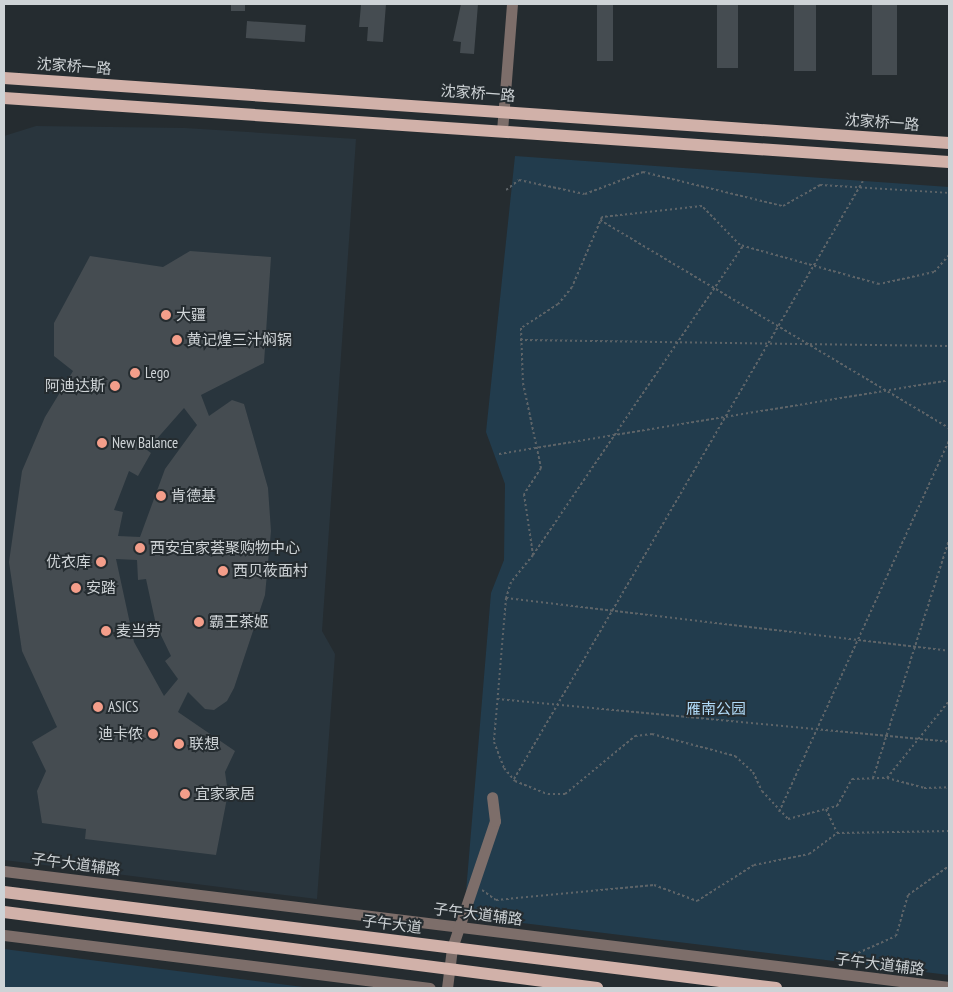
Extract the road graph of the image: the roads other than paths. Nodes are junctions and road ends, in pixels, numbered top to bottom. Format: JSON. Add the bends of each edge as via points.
{"nodes":[{"id":1,"x":512,"y":4,"type":"edge"},
{"id":2,"x":4,"y":78,"type":"edge"},
{"id":3,"x":4,"y":98,"type":"edge"},
{"id":4,"x":504,"y":111,"type":"junction"},
{"id":5,"x":502,"y":131,"type":"junction"},
{"id":6,"x":949,"y":143,"type":"edge"},
{"id":7,"x":949,"y":162,"type":"edge"},
{"id":8,"x":492,"y":797,"type":"dead end"},
{"id":9,"x":4,"y":871,"type":"edge"},
{"id":10,"x":4,"y":892,"type":"edge"},
{"id":11,"x":47,"y":898,"type":"junction"},
{"id":12,"x":4,"y":912,"type":"edge"},
{"id":13,"x":45,"y":918,"type":"junction"},
{"id":14,"x":459,"y":926,"type":"junction"},
{"id":15,"x":4,"y":935,"type":"edge"},
{"id":16,"x":452,"y":948,"type":"junction"},
{"id":17,"x":450,"y":968,"type":"junction"},
{"id":18,"x":430,"y":988,"type":"edge"},
{"id":19,"x":447,"y":988,"type":"edge"},
{"id":20,"x":597,"y":988,"type":"edge"},
{"id":21,"x":776,"y":988,"type":"edge"},
{"id":22,"x":949,"y":988,"type":"edge"}],
"edges":[{"from":1,"to":4,"type":"street"},
{"from":2,"to":4,"type":"main road","name":"沈家桥一路"},
{"from":3,"to":5,"type":"main road"},
{"from":4,"to":5,"type":"street"},
{"from":4,"to":6,"type":"main road","name":"沈家桥一路"},
{"from":5,"to":7,"type":"main road"},
{"from":8,"to":14,"type":"street","via":[[495,821]]},
{"from":9,"to":14,"type":"street","name":"子午大道辅路"},
{"from":10,"to":11,"type":"main road","name":"子午大道"},
{"from":11,"to":13,"type":"main road"},
{"from":11,"to":16,"type":"main road","name":"子午大道"},
{"from":12,"to":13,"type":"main road"},
{"from":13,"to":17,"type":"main road"},
{"from":14,"to":16,"type":"street"},
{"from":14,"to":22,"type":"street","name":"子午大道辅路"},
{"from":15,"to":18,"type":"street"},
{"from":16,"to":17,"type":"street"},
{"from":16,"to":21,"type":"main road","name":"子午大道"},
{"from":17,"to":19,"type":"street"},
{"from":17,"to":20,"type":"main road"}]}
